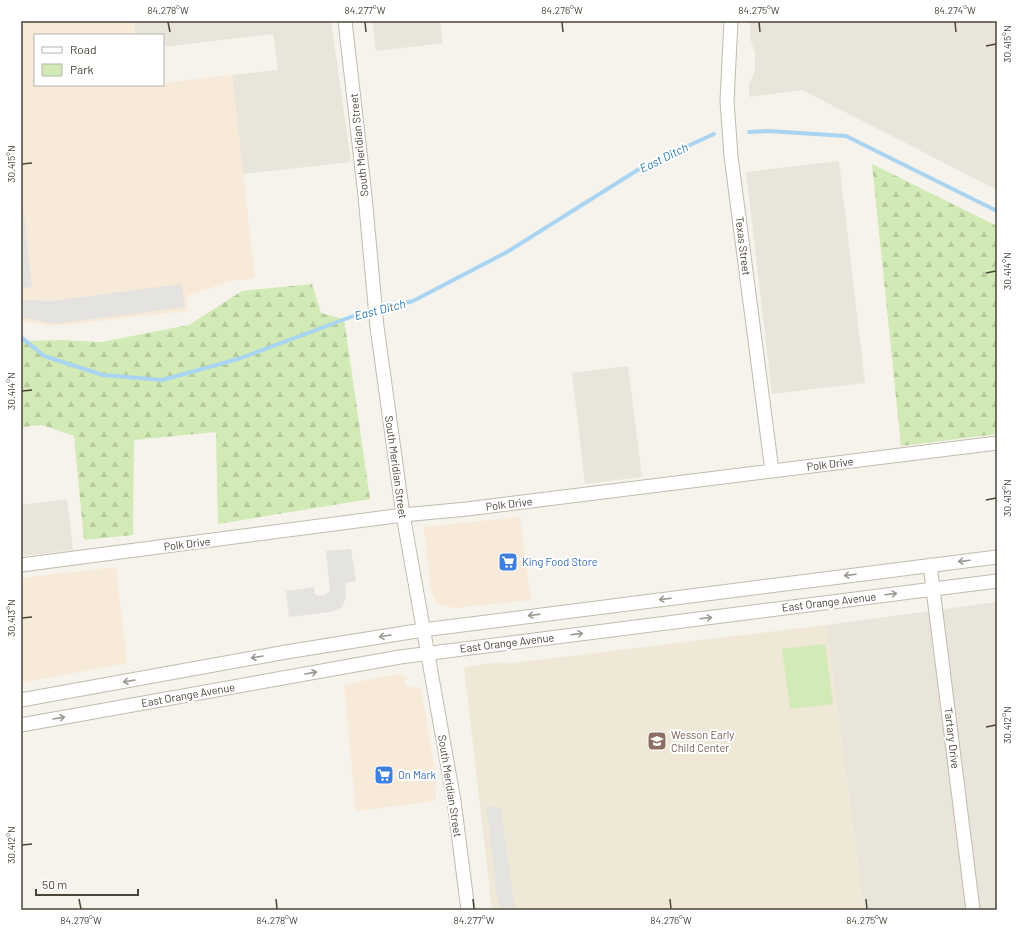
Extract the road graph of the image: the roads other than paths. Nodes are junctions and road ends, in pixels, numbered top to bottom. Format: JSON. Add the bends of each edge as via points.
{"nodes":[{"id":1,"x":345,"y":21,"type":"edge"},
{"id":2,"x":730,"y":21,"type":"edge"},
{"id":3,"x":997,"y":443,"type":"edge"},
{"id":4,"x":772,"y":471,"type":"junction"},
{"id":5,"x":402,"y":516,"type":"junction"},
{"id":6,"x":997,"y":557,"type":"edge"},
{"id":7,"x":21,"y":565,"type":"edge"},
{"id":8,"x":930,"y":565,"type":"junction"},
{"id":9,"x":997,"y":581,"type":"edge"},
{"id":10,"x":933,"y":589,"type":"junction"},
{"id":11,"x":423,"y":630,"type":"junction"},
{"id":12,"x":428,"y":653,"type":"junction"},
{"id":13,"x":21,"y":700,"type":"edge"},
{"id":14,"x":21,"y":725,"type":"edge"},
{"id":15,"x":468,"y":910,"type":"edge"},
{"id":16,"x":973,"y":910,"type":"edge"}],
"edges":[{"from":1,"to":5,"type":"street","name":"South Meridian Street","via":[[377,327]]},
{"from":2,"to":4,"type":"street","name":"Texas Street","via":[[727,101],[731,156]]},
{"from":3,"to":4,"type":"street","name":"Polk Drive"},
{"from":4,"to":5,"type":"street","name":"Polk Drive"},
{"from":5,"to":7,"type":"street","name":"Polk Drive"},
{"from":5,"to":11,"type":"street","name":"South Meridian Street"},
{"from":6,"to":8,"type":"street","one_way":true},
{"from":8,"to":10,"type":"street","name":"Tartary Drive"},
{"from":8,"to":11,"type":"street","one_way":true},
{"from":9,"to":10,"type":"street","name":"East Orange Avenue"},
{"from":12,"to":10,"type":"street","name":"East Orange Avenue","one_way":true},
{"from":10,"to":16,"type":"street","name":"Tartary Drive"},
{"from":11,"to":12,"type":"street","name":"South Meridian Street"},
{"from":11,"to":13,"type":"street","one_way":true},
{"from":14,"to":12,"type":"street","name":"East Orange Avenue","one_way":true},
{"from":12,"to":15,"type":"street","name":"South Meridian Street","via":[[454,801]]}]}
